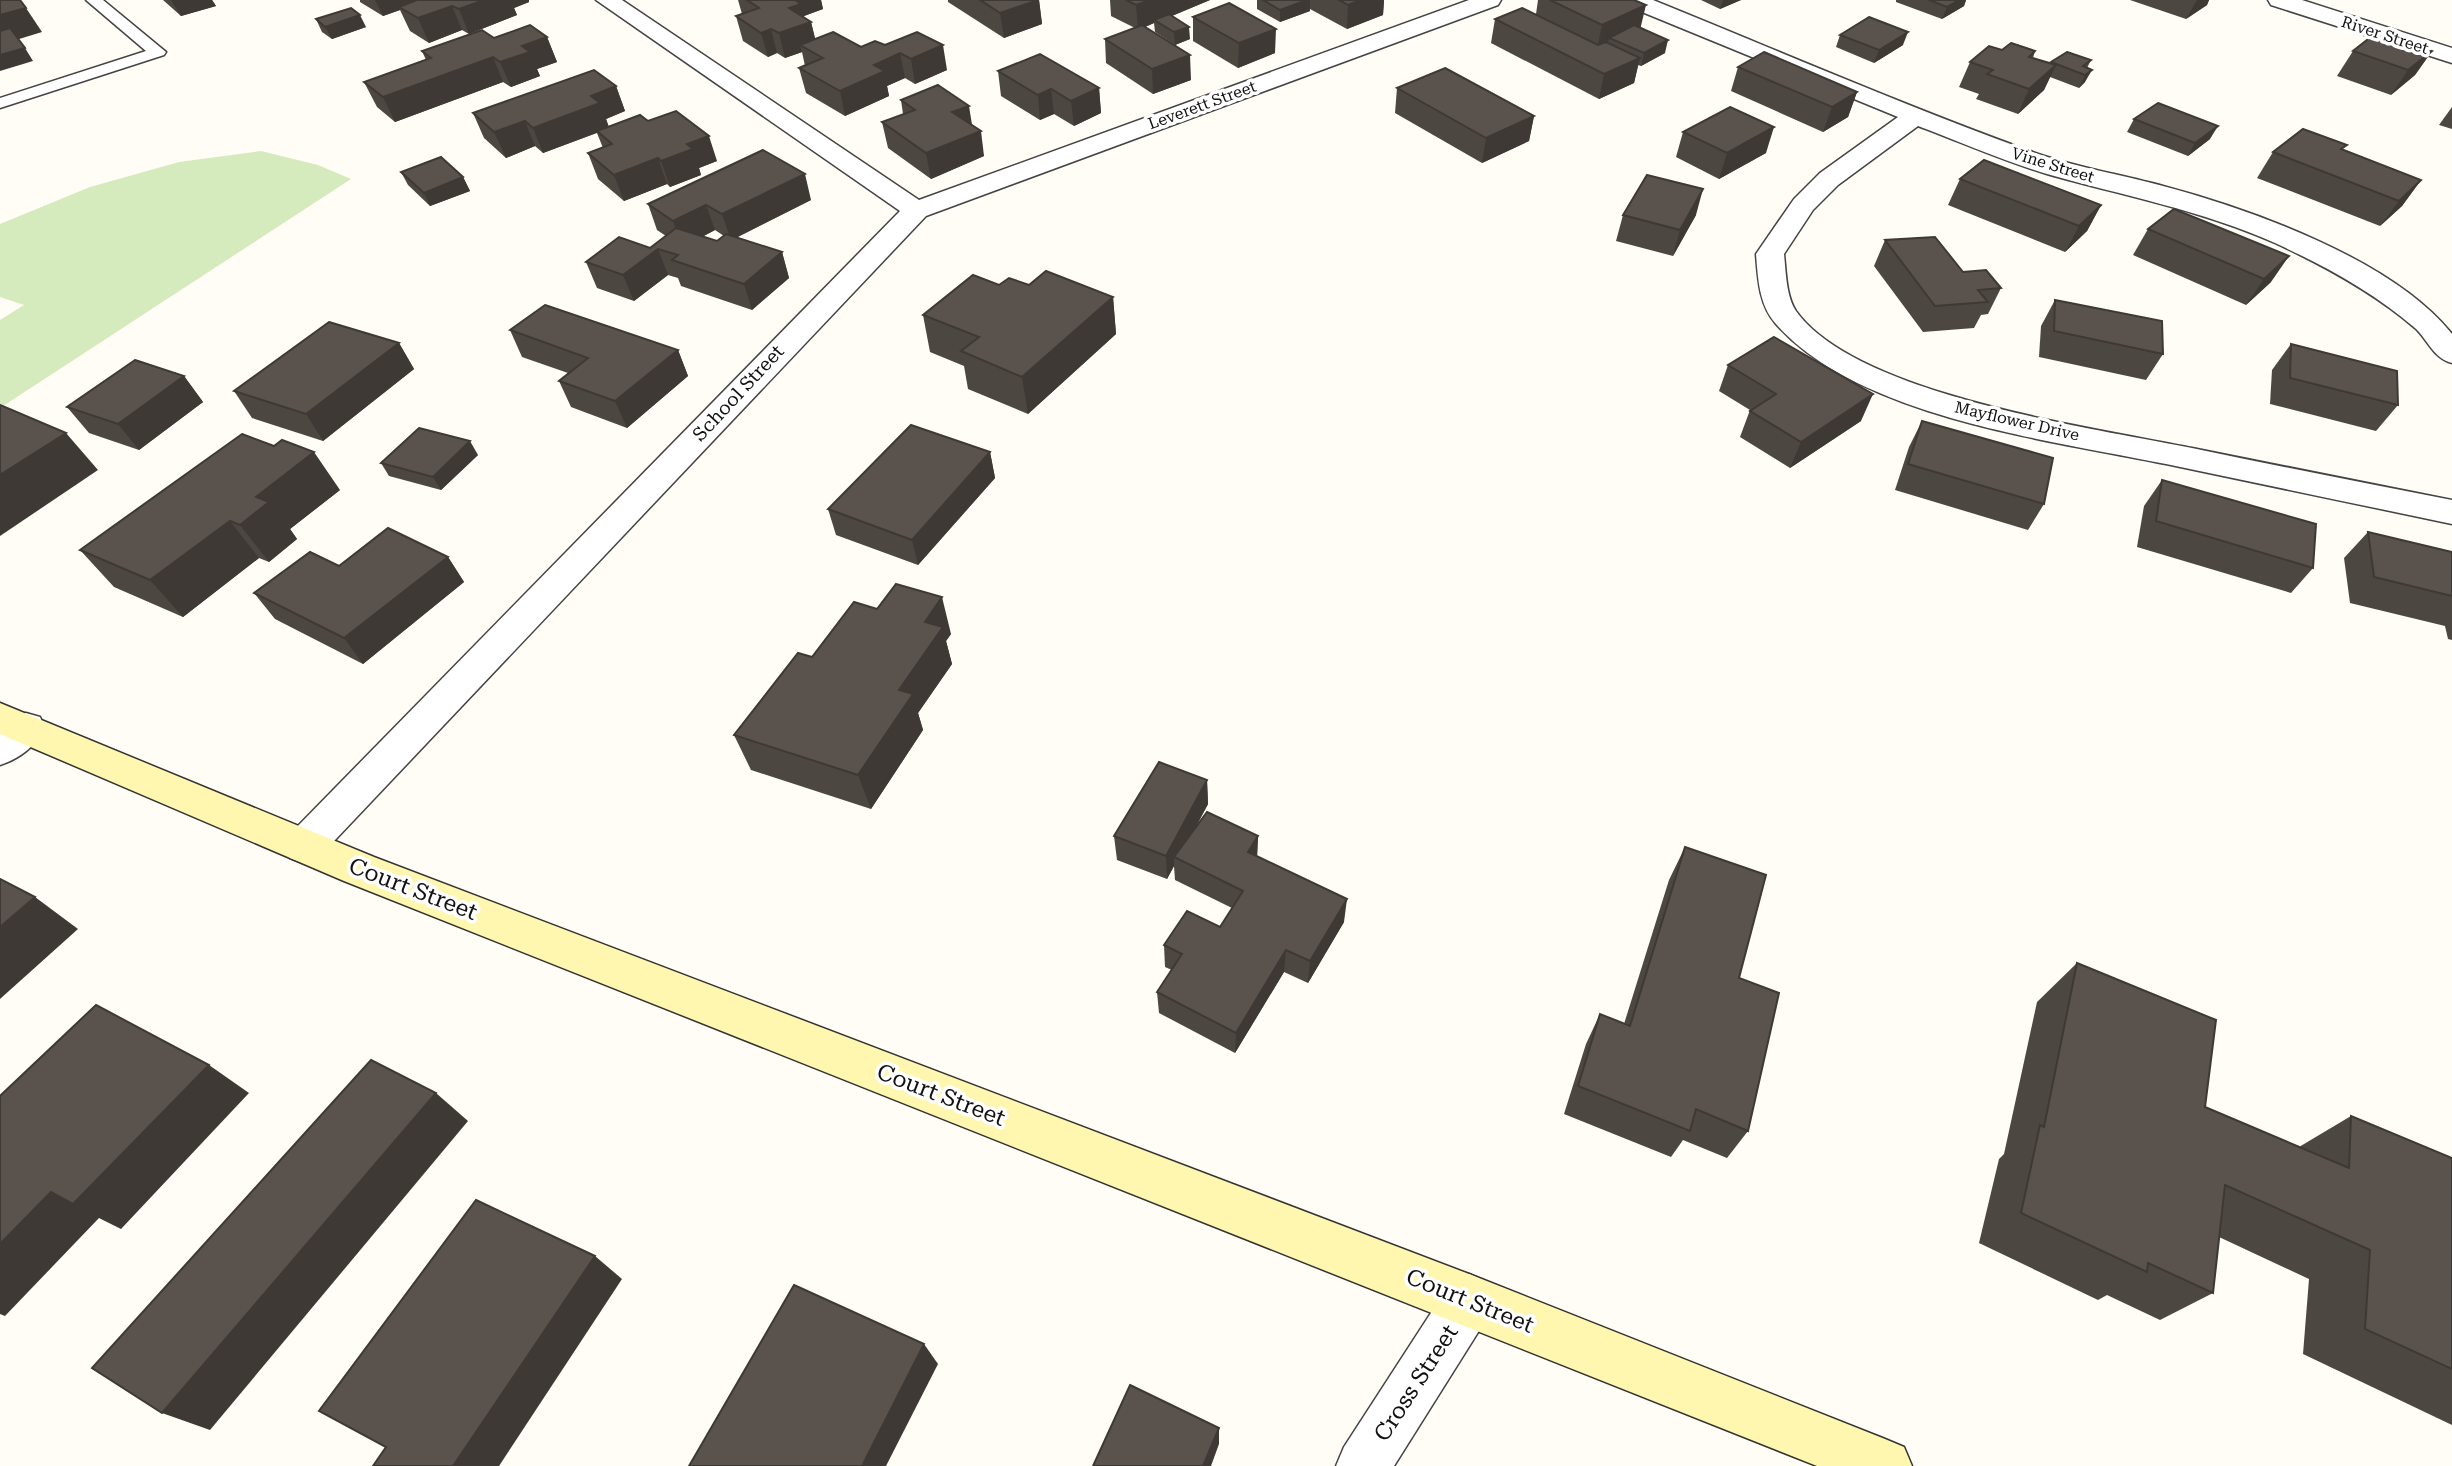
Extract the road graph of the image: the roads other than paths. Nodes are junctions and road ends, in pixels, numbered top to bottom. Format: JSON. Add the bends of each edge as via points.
{"nodes":[{"id":1,"x":94,"y":0,"type":"edge"},
{"id":2,"x":607,"y":0,"type":"edge"},
{"id":3,"x":1490,"y":0,"type":"edge"},
{"id":4,"x":1633,"y":0,"type":"edge"},
{"id":5,"x":2279,"y":0,"type":"edge"},
{"id":6,"x":2452,"y":56,"type":"edge"},
{"id":7,"x":0,"y":103,"type":"edge"},
{"id":8,"x":1918,"y":114,"type":"junction"},
{"id":9,"x":916,"y":210,"type":"junction"},
{"id":10,"x":2452,"y":354,"type":"edge"},
{"id":11,"x":2452,"y":512,"type":"edge"},
{"id":12,"x":9,"y":732,"type":"edge"},
{"id":13,"x":303,"y":846,"type":"junction"},
{"id":14,"x":1469,"y":1300,"type":"junction"},
{"id":15,"x":1363,"y":1466,"type":"edge"},
{"id":16,"x":1885,"y":1466,"type":"edge"}],
"edges":[{"from":1,"to":7,"type":"lane","via":[[158,52]]},
{"from":2,"to":9,"type":"street"},
{"from":3,"to":9,"type":"street","name":"Leverett Street"},
{"from":4,"to":8,"type":"street","name":"Vine Street"},
{"from":5,"to":6,"type":"street","name":"River Street"},
{"from":8,"to":10,"type":"street","name":"Vine Street","via":[[2023,158],[2172,196],[2246,223],[2361,277],[2407,305],[2441,335]]},
{"from":8,"to":11,"type":"street","name":"Mayflower Drive","via":[[1829,179],[1803,205],[1770,254],[1774,290],[1784,315],[1816,345],[1912,393],[1981,416]]},
{"from":9,"to":13,"type":"street","name":"School Street"},
{"from":12,"to":13,"type":"main road","name":"Court Street"},
{"from":13,"to":14,"type":"main road","name":"Court Street"},
{"from":14,"to":15,"type":"street","name":"Cross Street"},
{"from":14,"to":16,"type":"main road","name":"Court Street"}]}
